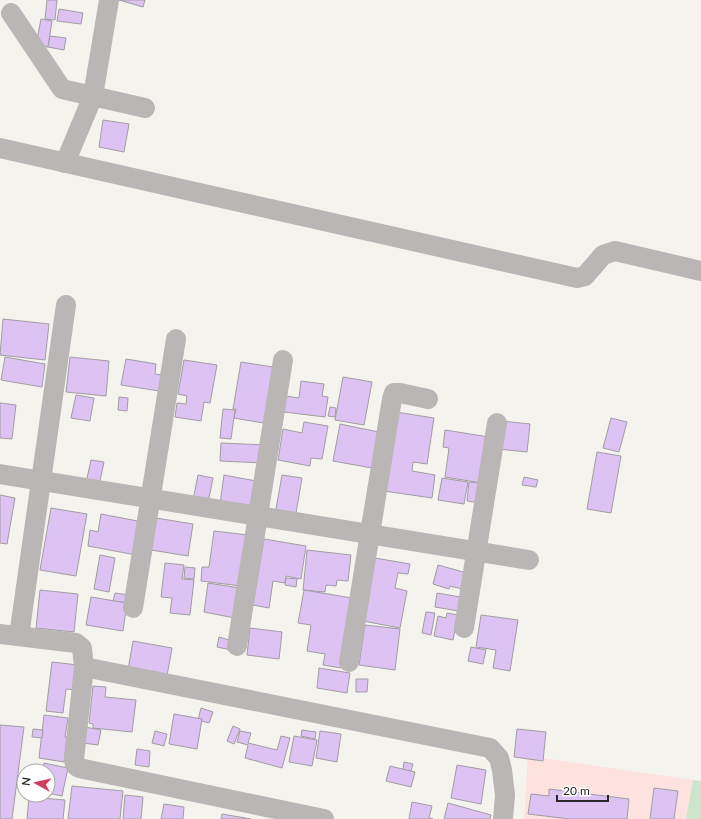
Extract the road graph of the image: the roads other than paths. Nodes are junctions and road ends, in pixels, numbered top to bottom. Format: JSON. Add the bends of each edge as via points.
{"nodes":[{"id":1,"x":109,"y":0,"type":"edge"},
{"id":2,"x":11,"y":13,"type":"dead end"},
{"id":3,"x":93,"y":96,"type":"junction"},
{"id":4,"x":145,"y":108,"type":"dead end"},
{"id":5,"x":0,"y":148,"type":"edge"},
{"id":6,"x":65,"y":163,"type":"junction"},
{"id":7,"x":701,"y":271,"type":"edge"},
{"id":8,"x":66,"y":305,"type":"dead end"},
{"id":9,"x":176,"y":339,"type":"dead end"},
{"id":10,"x":283,"y":360,"type":"dead end"},
{"id":11,"x":428,"y":399,"type":"dead end"},
{"id":12,"x":497,"y":423,"type":"dead end"},
{"id":13,"x":0,"y":474,"type":"edge"},
{"id":14,"x":41,"y":480,"type":"junction"},
{"id":15,"x":150,"y":498,"type":"junction"},
{"id":16,"x":258,"y":516,"type":"junction"},
{"id":17,"x":369,"y":534,"type":"junction"},
{"id":18,"x":476,"y":552,"type":"junction"},
{"id":19,"x":528,"y":560,"type":"dead end"},
{"id":20,"x":133,"y":608,"type":"dead end"},
{"id":21,"x":464,"y":628,"type":"dead end"},
{"id":22,"x":10,"y":635,"type":"edge"},
{"id":23,"x":237,"y":646,"type":"dead end"},
{"id":24,"x":349,"y":662,"type":"dead end"},
{"id":25,"x":84,"y":667,"type":"junction"},
{"id":26,"x":324,"y":819,"type":"edge"},
{"id":27,"x":503,"y":819,"type":"edge"}],
"edges":[{"from":1,"to":3,"type":"street"},
{"from":2,"to":3,"type":"street","via":[[62,89]]},
{"from":3,"to":4,"type":"street"},
{"from":3,"to":6,"type":"street"},
{"from":5,"to":6,"type":"street"},
{"from":6,"to":7,"type":"street","via":[[576,278],[585,276],[603,255],[615,251]]},
{"from":8,"to":14,"type":"street"},
{"from":9,"to":15,"type":"street"},
{"from":10,"to":16,"type":"street"},
{"from":11,"to":17,"type":"street","via":[[394,393]]},
{"from":12,"to":18,"type":"street"},
{"from":13,"to":14,"type":"street"},
{"from":14,"to":15,"type":"street"},
{"from":14,"to":22,"type":"street"},
{"from":15,"to":16,"type":"street"},
{"from":15,"to":20,"type":"street"},
{"from":16,"to":17,"type":"street"},
{"from":16,"to":23,"type":"street"},
{"from":17,"to":18,"type":"street"},
{"from":17,"to":24,"type":"street"},
{"from":18,"to":19,"type":"street"},
{"from":18,"to":21,"type":"street"},
{"from":22,"to":25,"type":"street","via":[[76,643],[82,648]]},
{"from":25,"to":26,"type":"street","via":[[74,760],[79,768]]},
{"from":25,"to":27,"type":"street","via":[[490,748],[499,758],[502,770],[505,795]]}]}
